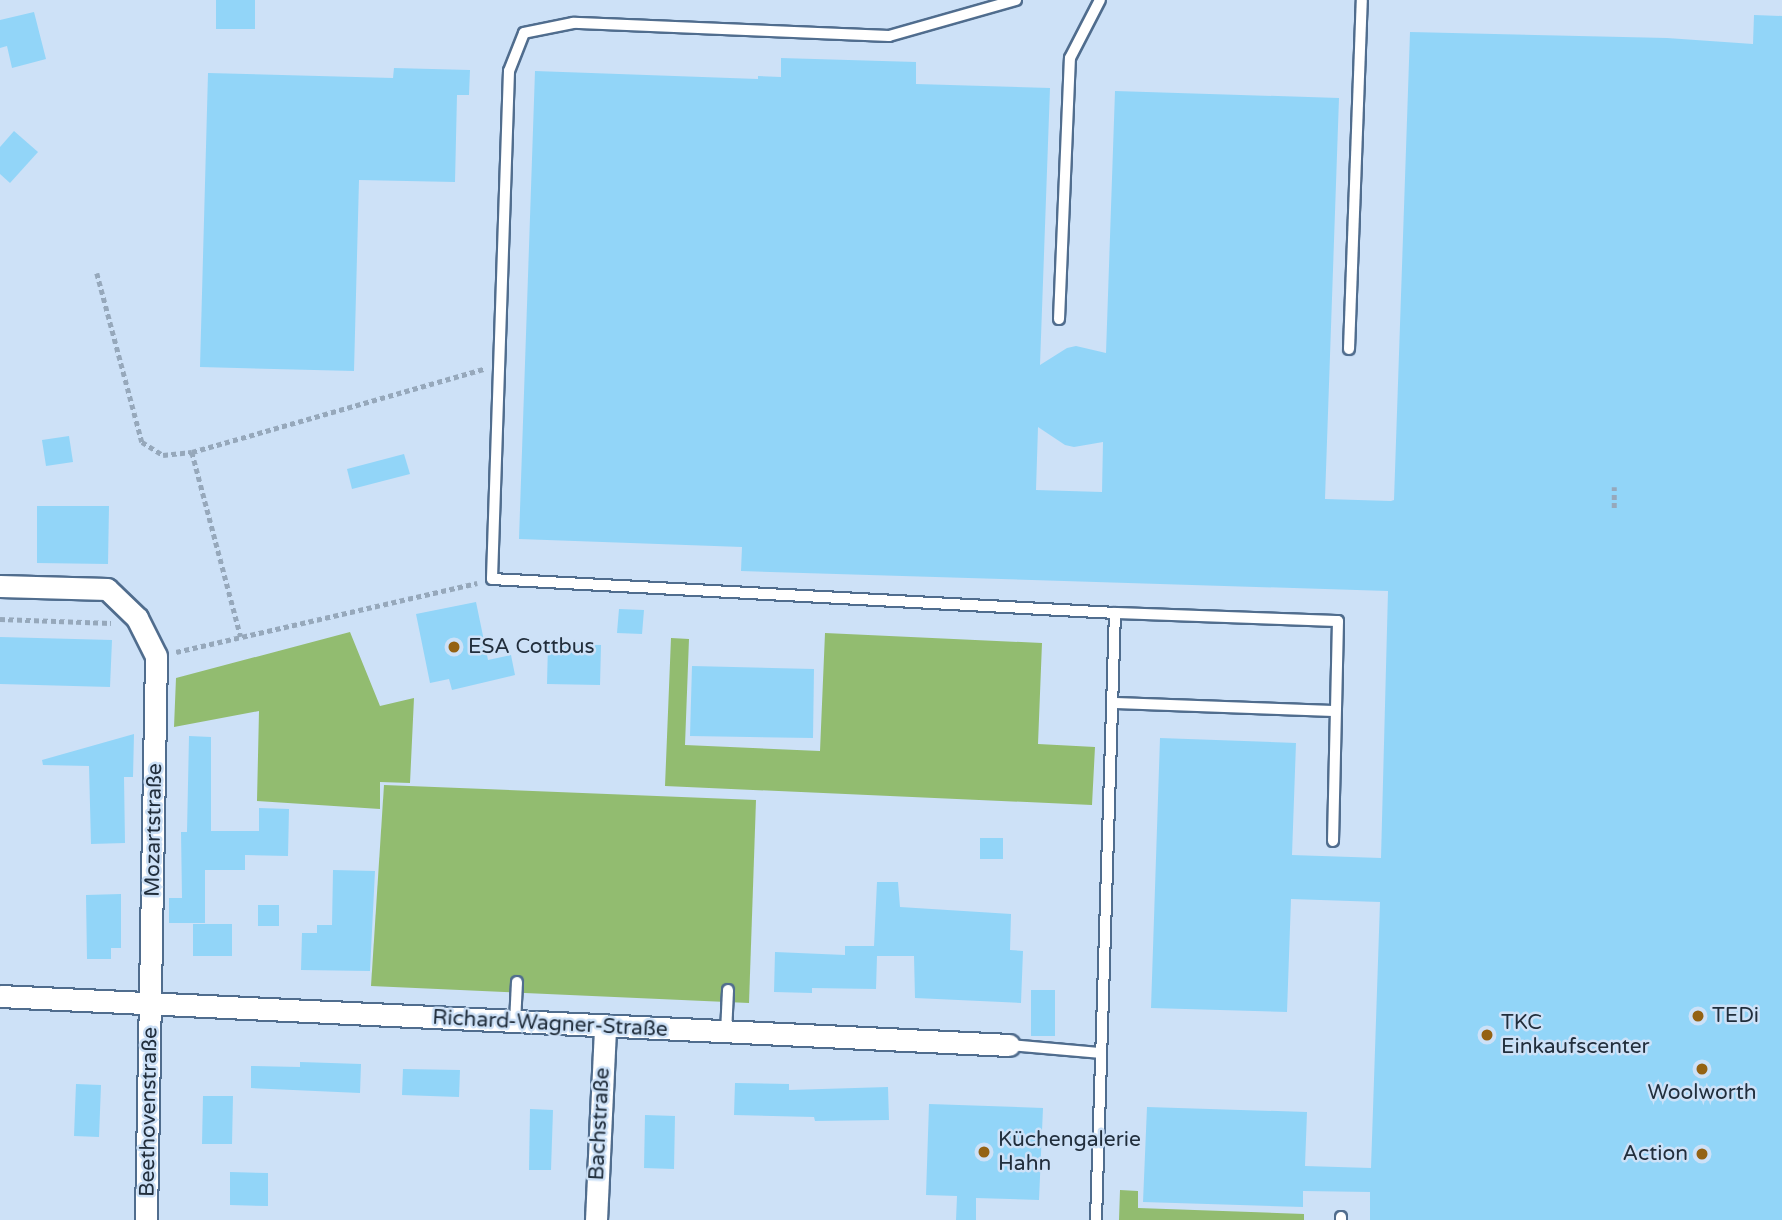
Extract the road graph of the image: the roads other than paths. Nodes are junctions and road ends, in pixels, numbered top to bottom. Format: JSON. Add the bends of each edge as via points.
{"nodes":[{"id":1,"x":1016,"y":0,"type":"edge"},
{"id":2,"x":1100,"y":0,"type":"edge"},
{"id":3,"x":1362,"y":0,"type":"edge"},
{"id":4,"x":1059,"y":319,"type":"dead end"},
{"id":5,"x":1349,"y":349,"type":"dead end"},
{"id":6,"x":0,"y":586,"type":"edge"},
{"id":7,"x":1115,"y":613,"type":"junction"},
{"id":8,"x":1114,"y":704,"type":"junction"},
{"id":9,"x":1335,"y":711,"type":"junction"},
{"id":10,"x":1333,"y":841,"type":"dead end"},
{"id":11,"x":517,"y":982,"type":"dead end"},
{"id":12,"x":728,"y":990,"type":"dead end"},
{"id":13,"x":0,"y":996,"type":"edge"},
{"id":14,"x":152,"y":1004,"type":"junction"},
{"id":15,"x":515,"y":1023,"type":"junction"},
{"id":16,"x":605,"y":1027,"type":"junction"},
{"id":17,"x":726,"y":1033,"type":"junction"},
{"id":18,"x":1009,"y":1045,"type":"joint"},
{"id":19,"x":1100,"y":1053,"type":"junction"},
{"id":20,"x":146,"y":1220,"type":"edge"},
{"id":21,"x":596,"y":1220,"type":"edge"},
{"id":22,"x":1096,"y":1220,"type":"edge"}],
"edges":[{"from":1,"to":7,"type":"lane","via":[[889,36],[573,23],[524,33],[509,71],[492,579]]},
{"from":2,"to":4,"type":"lane","via":[[1070,58]]},
{"from":3,"to":5,"type":"lane"},
{"from":6,"to":14,"type":"street","name":"Mozartstraße","via":[[107,589],[137,618],[156,656]]},
{"from":7,"to":8,"type":"lane"},
{"from":7,"to":9,"type":"lane","via":[[1338,621]]},
{"from":8,"to":9,"type":"lane"},
{"from":8,"to":19,"type":"lane"},
{"from":9,"to":10,"type":"lane"},
{"from":11,"to":15,"type":"lane"},
{"from":12,"to":17,"type":"lane"},
{"from":13,"to":14,"type":"street","name":"Richard-Wagner-Straße"},
{"from":14,"to":15,"type":"street","name":"Richard-Wagner-Straße"},
{"from":14,"to":20,"type":"street","name":"Beethovenstraße"},
{"from":15,"to":16,"type":"street","name":"Richard-Wagner-Straße"},
{"from":16,"to":17,"type":"street","name":"Richard-Wagner-Straße"},
{"from":16,"to":21,"type":"street","name":"Bachstraße"},
{"from":17,"to":18,"type":"street","name":"Richard-Wagner-Straße"},
{"from":18,"to":19,"type":"lane","name":"Richard-Wagner-Straße"},
{"from":19,"to":22,"type":"lane"}]}
